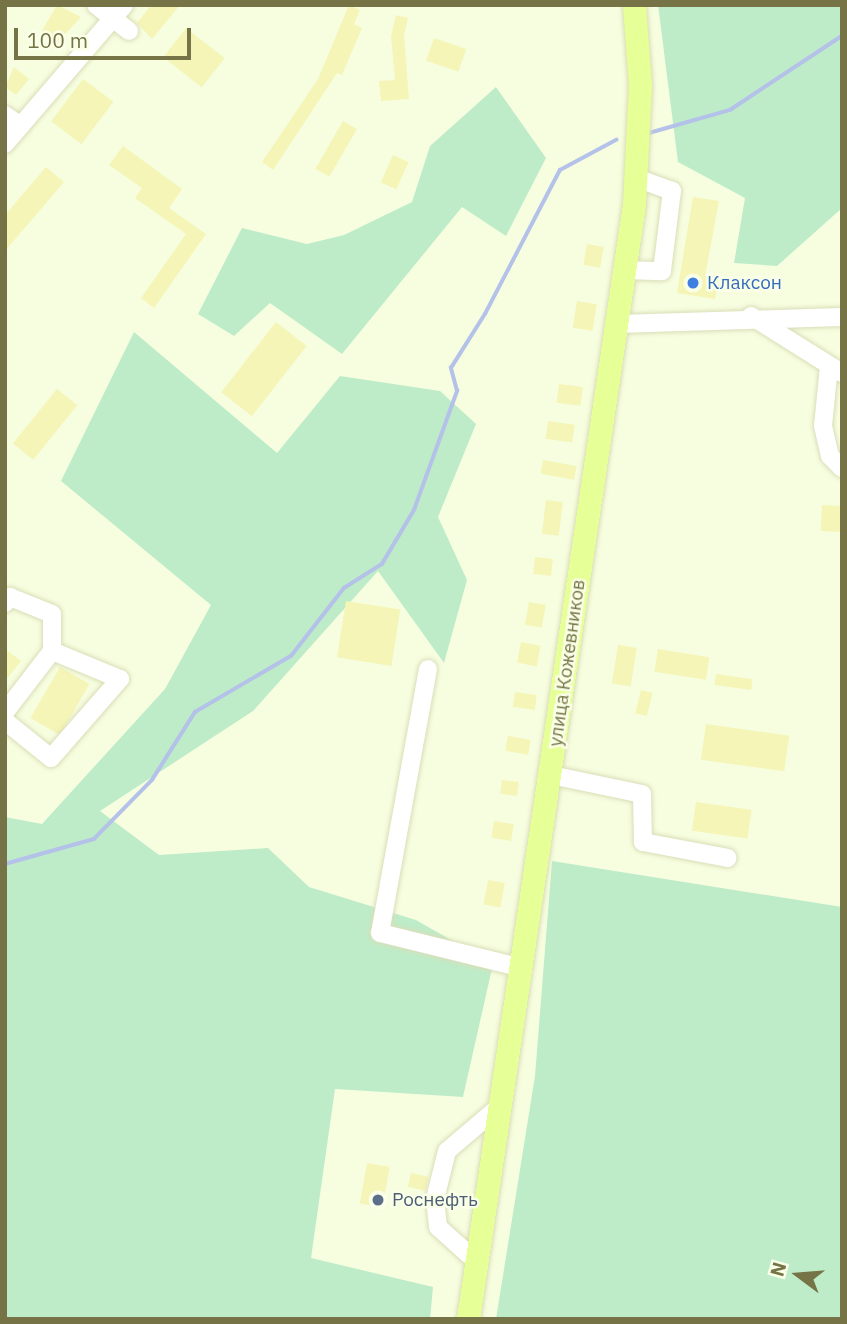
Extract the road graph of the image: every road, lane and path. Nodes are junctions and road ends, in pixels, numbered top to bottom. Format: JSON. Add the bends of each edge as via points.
{"nodes":[{"id":1,"x":96,"y":5,"type":"edge"},
{"id":2,"x":634,"y":5,"type":"edge"},
{"id":3,"x":119,"y":12,"type":"edge"},
{"id":4,"x":129,"y":31,"type":"dead end"},
{"id":5,"x":5,"y":115,"type":"edge"},
{"id":6,"x":21,"y":126,"type":"junction"},
{"id":7,"x":5,"y":144,"type":"edge"},
{"id":8,"x":636,"y":178,"type":"junction"},
{"id":9,"x":625,"y":270,"type":"junction"},
{"id":10,"x":751,"y":316,"type":"junction"},
{"id":11,"x":842,"y":317,"type":"edge"},
{"id":12,"x":618,"y":324,"type":"junction"},
{"id":13,"x":835,"y":369,"type":"edge"},
{"id":14,"x":842,"y":468,"type":"edge"},
{"id":15,"x":5,"y":603,"type":"edge"},
{"id":16,"x":51,"y":651,"type":"junction"},
{"id":17,"x":428,"y":669,"type":"dead end"},
{"id":18,"x":5,"y":712,"type":"edge"},
{"id":19,"x":5,"y":721,"type":"edge"},
{"id":20,"x":551,"y":775,"type":"junction"},
{"id":21,"x":728,"y":858,"type":"dead end"},
{"id":22,"x":522,"y":968,"type":"junction"},
{"id":23,"x":501,"y":1105,"type":"junction"},
{"id":24,"x":477,"y":1262,"type":"junction"},
{"id":25,"x":468,"y":1319,"type":"edge"}],
"edges":[{"from":1,"to":3,"type":"street"},
{"from":2,"to":8,"type":"main road","name":"улица Кожевников","via":[[640,85]]},
{"from":3,"to":4,"type":"street"},
{"from":3,"to":6,"type":"street"},
{"from":5,"to":6,"type":"street"},
{"from":6,"to":7,"type":"street"},
{"from":8,"to":9,"type":"main road","name":"улица Кожевников"},
{"from":8,"to":9,"type":"street","via":[[672,191],[662,271]]},
{"from":9,"to":12,"type":"main road","name":"улица Кожевников"},
{"from":10,"to":11,"type":"street"},
{"from":10,"to":12,"type":"street"},
{"from":10,"to":13,"type":"street"},
{"from":12,"to":20,"type":"main road","name":"улица Кожевников"},
{"from":13,"to":14,"type":"street","via":[[823,426],[830,456]]},
{"from":15,"to":16,"type":"street","via":[[10,597],[51,614]]},
{"from":16,"to":18,"type":"street"},
{"from":16,"to":19,"type":"street","via":[[120,679],[51,758]]},
{"from":17,"to":22,"type":"street","via":[[380,933]]},
{"from":20,"to":21,"type":"street","via":[[642,794],[643,842]]},
{"from":20,"to":22,"type":"main road","name":"улица Кожевников"},
{"from":22,"to":23,"type":"main road","name":"улица Кожевников"},
{"from":23,"to":24,"type":"main road","name":"улица Кожевников"},
{"from":23,"to":24,"type":"street","via":[[447,1150],[435,1199],[438,1227]]},
{"from":24,"to":25,"type":"main road","name":"улица Кожевников"}]}
